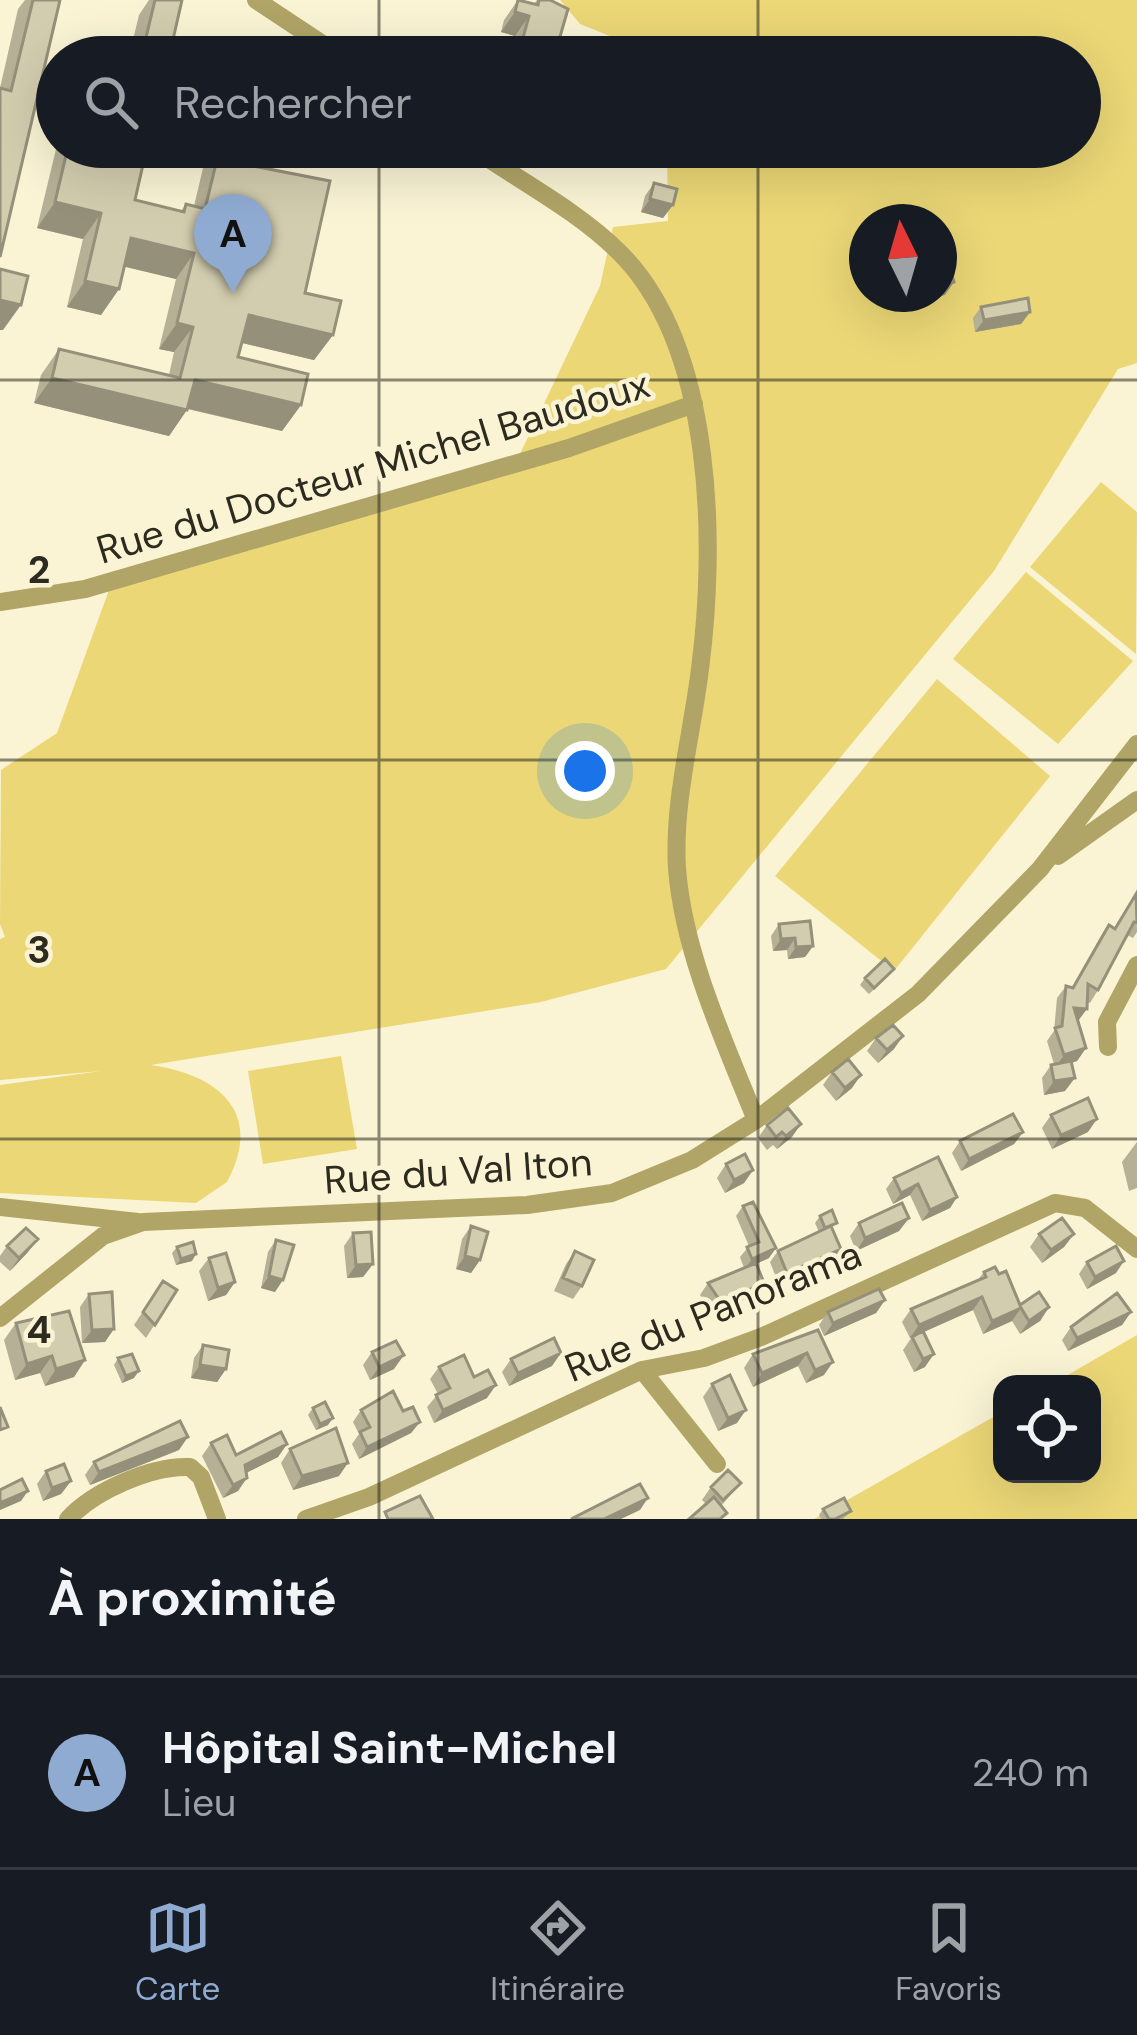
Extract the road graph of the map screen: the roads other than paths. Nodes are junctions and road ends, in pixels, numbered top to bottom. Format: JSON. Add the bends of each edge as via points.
{"nodes":[{"id":1,"x":256,"y":0,"type":"edge"},
{"id":2,"x":310,"y":36,"type":"edge"},
{"id":3,"x":501,"y":168,"type":"edge"},
{"id":4,"x":694,"y":404,"type":"junction"},
{"id":5,"x":0,"y":602,"type":"edge"},
{"id":6,"x":1137,"y":744,"type":"edge"},
{"id":7,"x":1137,"y":800,"type":"edge"},
{"id":8,"x":1040,"y":869,"type":"junction"},
{"id":9,"x":1137,"y":965,"type":"edge"},
{"id":10,"x":1108,"y":1047,"type":"dead end"},
{"id":11,"x":756,"y":1120,"type":"junction"},
{"id":12,"x":0,"y":1207,"type":"edge"},
{"id":13,"x":79,"y":1216,"type":"junction"},
{"id":14,"x":143,"y":1222,"type":"junction"},
{"id":15,"x":86,"y":1248,"type":"junction"},
{"id":16,"x":1137,"y":1249,"type":"edge"},
{"id":17,"x":0,"y":1318,"type":"edge"},
{"id":18,"x":642,"y":1370,"type":"junction"},
{"id":19,"x":716,"y":1464,"type":"dead end"},
{"id":20,"x":68,"y":1519,"type":"edge"},
{"id":21,"x":218,"y":1519,"type":"edge"},
{"id":22,"x":306,"y":1519,"type":"edge"}],
"edges":[{"from":1,"to":2,"type":"street"},
{"from":3,"to":4,"type":"street","name":"Rue du Docteur Michel Baudoux","via":[[618,251],[659,310]]},
{"from":4,"to":5,"type":"street","name":"Rue du Docteur Michel Baudoux","via":[[85,589]]},
{"from":4,"to":11,"type":"street","name":"Rue du Docteur Michel Baudoux","via":[[711,576],[677,866],[710,1007]]},
{"from":6,"to":8,"type":"street","name":"Rue du Val Iton"},
{"from":7,"to":8,"type":"street"},
{"from":8,"to":11,"type":"street","name":"Rue du Val Iton","via":[[918,994]]},
{"from":9,"to":10,"type":"street","via":[[1107,1022]]},
{"from":11,"to":14,"type":"street","name":"Rue du Val Iton","via":[[692,1160],[612,1193],[526,1205]]},
{"from":12,"to":13,"type":"street"},
{"from":13,"to":14,"type":"street"},
{"from":13,"to":15,"type":"street","via":[[89,1232]]},
{"from":14,"to":15,"type":"street","name":"Rue du Val Iton"},
{"from":15,"to":17,"type":"street","name":"Rue du Val Iton"},
{"from":16,"to":18,"type":"street","name":"Rue du Panorama","via":[[1084,1208],[1055,1203],[761,1336]]},
{"from":18,"to":19,"type":"street"},
{"from":18,"to":22,"type":"street","name":"Rue du Panorama"},
{"from":20,"to":21,"type":"street","via":[[82,1504],[169,1466],[201,1477]]}]}
